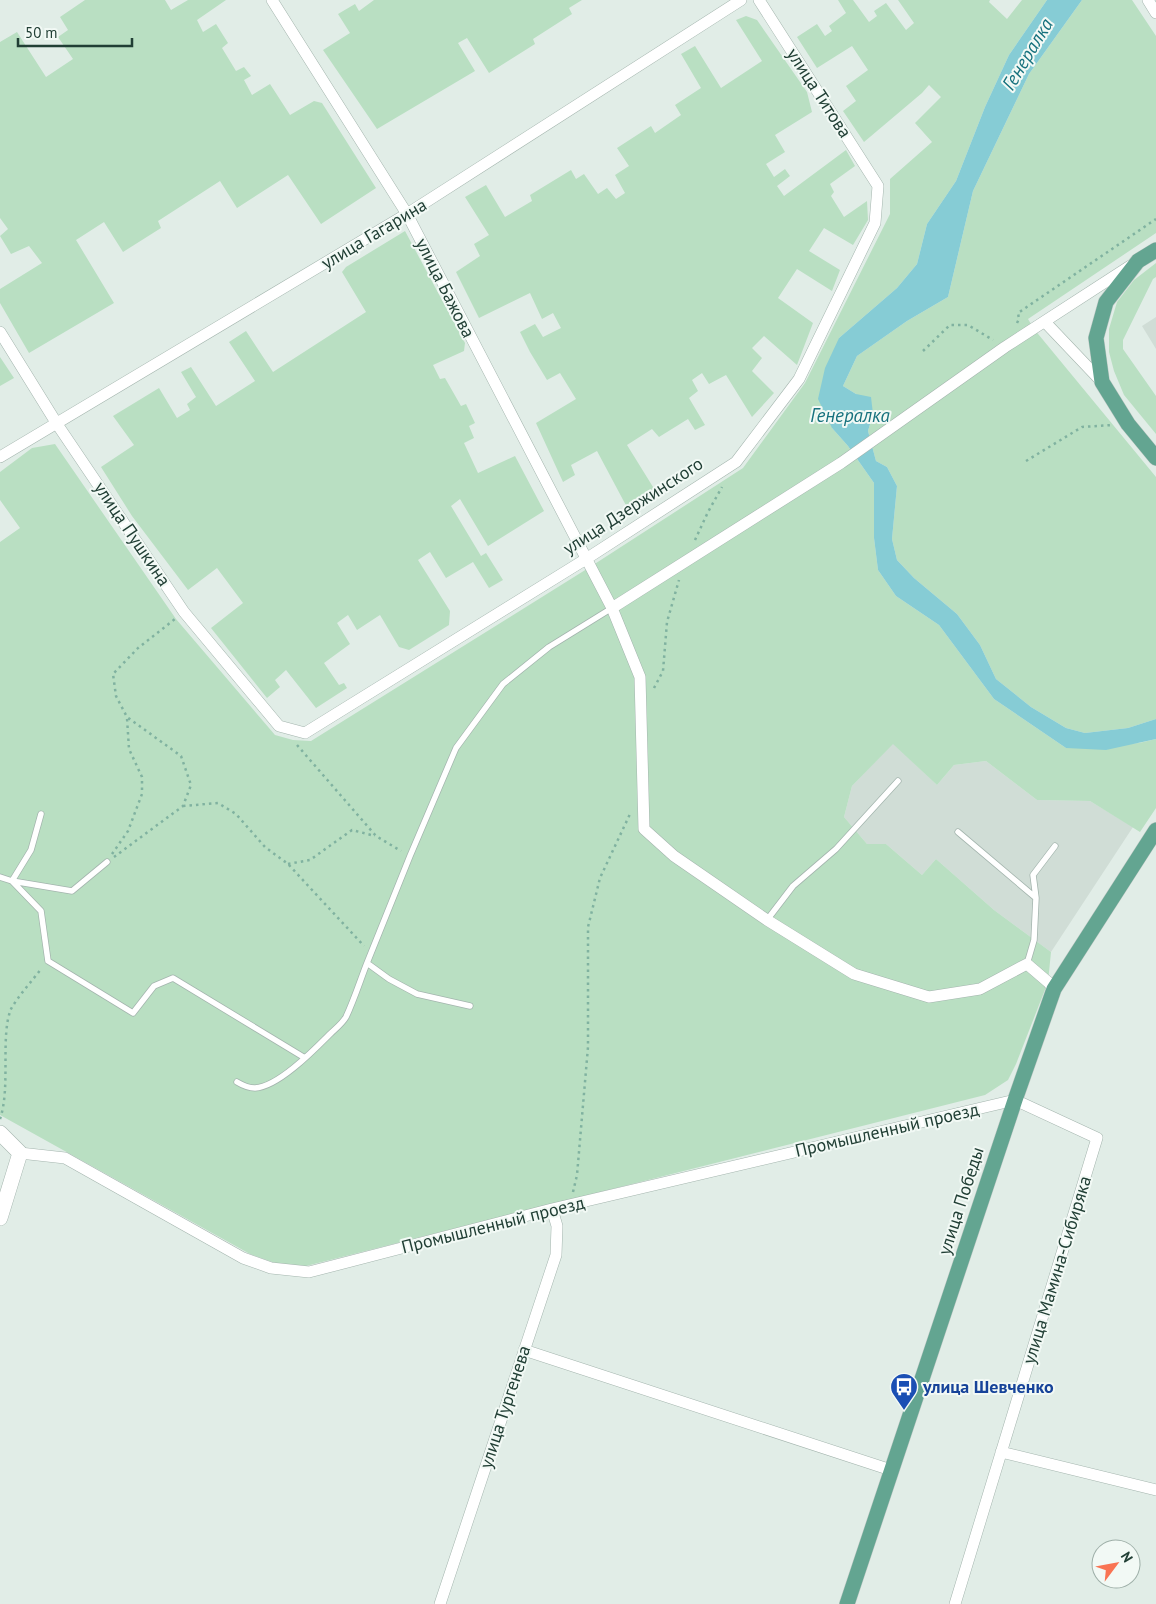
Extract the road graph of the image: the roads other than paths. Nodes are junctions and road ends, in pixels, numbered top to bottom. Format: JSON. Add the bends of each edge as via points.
{"nodes":[{"id":1,"x":272,"y":0,"type":"edge"},
{"id":2,"x":741,"y":0,"type":"edge"},
{"id":3,"x":759,"y":0,"type":"edge"},
{"id":4,"x":1148,"y":0,"type":"edge"},
{"id":5,"x":1156,"y":12,"type":"edge"},
{"id":6,"x":878,"y":186,"type":"joint"},
{"id":7,"x":407,"y":214,"type":"junction"},
{"id":8,"x":1156,"y":250,"type":"edge"},
{"id":9,"x":1138,"y":261,"type":"junction"},
{"id":10,"x":1045,"y":322,"type":"junction"},
{"id":11,"x":0,"y":332,"type":"edge"},
{"id":12,"x":1102,"y":382,"type":"junction"},
{"id":13,"x":57,"y":424,"type":"junction"},
{"id":14,"x":0,"y":457,"type":"edge"},
{"id":15,"x":1156,"y":458,"type":"edge"},
{"id":16,"x":586,"y":559,"type":"junction"},
{"id":17,"x":612,"y":608,"type":"junction"},
{"id":18,"x":279,"y":726,"type":"joint"},
{"id":19,"x":898,"y":781,"type":"dead end"},
{"id":20,"x":41,"y":814,"type":"dead end"},
{"id":21,"x":1156,"y":830,"type":"edge"},
{"id":22,"x":958,"y":832,"type":"dead end"},
{"id":23,"x":1055,"y":846,"type":"dead end"},
{"id":24,"x":107,"y":862,"type":"road end"},
{"id":25,"x":0,"y":877,"type":"edge"},
{"id":26,"x":12,"y":881,"type":"junction"},
{"id":27,"x":1036,"y":898,"type":"junction"},
{"id":28,"x":767,"y":920,"type":"junction"},
{"id":29,"x":367,"y":963,"type":"junction"},
{"id":30,"x":1027,"y":964,"type":"junction"},
{"id":31,"x":1054,"y":989,"type":"junction"},
{"id":32,"x":470,"y":1006,"type":"dead end"},
{"id":33,"x":305,"y":1058,"type":"junction"},
{"id":34,"x":237,"y":1082,"type":"dead end"},
{"id":35,"x":1014,"y":1100,"type":"junction"},
{"id":36,"x":0,"y":1132,"type":"edge"},
{"id":37,"x":20,"y":1153,"type":"junction"},
{"id":38,"x":552,"y":1209,"type":"junction"},
{"id":39,"x":0,"y":1218,"type":"edge"},
{"id":40,"x":524,"y":1350,"type":"junction"},
{"id":41,"x":1001,"y":1452,"type":"junction"},
{"id":42,"x":892,"y":1470,"type":"junction"},
{"id":43,"x":1156,"y":1490,"type":"edge"},
{"id":44,"x":440,"y":1604,"type":"edge"},
{"id":45,"x":847,"y":1604,"type":"edge"},
{"id":46,"x":955,"y":1604,"type":"edge"}],
"edges":[{"from":1,"to":7,"type":"street","name":"улица Бажова"},
{"from":2,"to":7,"type":"street","name":"улица Гагарина"},
{"from":3,"to":6,"type":"street","name":"улица Титова"},
{"from":4,"to":5,"type":"street"},
{"from":6,"to":16,"type":"street","name":"улица Дзержинского","via":[[875,223],[800,379],[736,462]]},
{"from":7,"to":13,"type":"street","name":"улица Гагарина"},
{"from":7,"to":16,"type":"street","name":"улица Бажова"},
{"from":8,"to":9,"type":"main road"},
{"from":9,"to":10,"type":"street"},
{"from":9,"to":12,"type":"main road","via":[[1106,302],[1096,338]]},
{"from":10,"to":12,"type":"street"},
{"from":10,"to":17,"type":"street","via":[[841,463]]},
{"from":11,"to":13,"type":"street","name":"улица Пушкина"},
{"from":12,"to":15,"type":"main road","via":[[1128,424]]},
{"from":13,"to":14,"type":"street","name":"улица Гагарина"},
{"from":13,"to":18,"type":"street","name":"улица Пушкина","via":[[184,612]]},
{"from":16,"to":17,"type":"street","name":"улица Бажова"},
{"from":16,"to":18,"type":"street","name":"улица Дзержинского","via":[[305,733]]},
{"from":17,"to":28,"type":"street","name":"улица Бажова","via":[[640,677],[644,829],[674,856]]},
{"from":17,"to":29,"type":"lane","via":[[549,647],[503,684],[456,748]]},
{"from":19,"to":28,"type":"lane","via":[[836,849],[793,886]]},
{"from":20,"to":26,"type":"lane","via":[[31,850]]},
{"from":21,"to":31,"type":"main road","name":"улица Победы"},
{"from":22,"to":27,"type":"lane"},
{"from":23,"to":27,"type":"lane","via":[[1033,875]]},
{"from":24,"to":26,"type":"lane","via":[[72,892]]},
{"from":25,"to":26,"type":"lane"},
{"from":26,"to":33,"type":"lane","via":[[41,911],[48,961],[133,1013],[154,986],[173,978]]},
{"from":27,"to":30,"type":"lane","via":[[1034,940]]},
{"from":28,"to":30,"type":"street","name":"улица Бажова","via":[[854,974],[929,997],[980,989]]},
{"from":29,"to":32,"type":"lane","via":[[417,994]]},
{"from":29,"to":33,"type":"lane","via":[[345,1019]]},
{"from":30,"to":31,"type":"street"},
{"from":31,"to":35,"type":"main road","name":"улица Победы"},
{"from":33,"to":34,"type":"lane","via":[[268,1084],[256,1088]]},
{"from":35,"to":38,"type":"street","name":"Промышленный проезд"},
{"from":35,"to":41,"type":"street","name":"улица Мамина-Сибиряка","via":[[1098,1138]]},
{"from":35,"to":42,"type":"main road","name":"улица Победы"},
{"from":36,"to":37,"type":"street"},
{"from":37,"to":38,"type":"street","name":"Промышленный проезд","via":[[65,1158],[243,1258],[271,1268],[309,1272]]},
{"from":37,"to":39,"type":"street"},
{"from":38,"to":40,"type":"street","name":"улица Тургенева","via":[[558,1226],[556,1255]]},
{"from":40,"to":42,"type":"street"},
{"from":40,"to":44,"type":"street","name":"улица Тургенева"},
{"from":41,"to":43,"type":"street"},
{"from":41,"to":46,"type":"street","name":"улица Мамина-Сибиряка"},
{"from":42,"to":45,"type":"main road","name":"улица Победы"}]}
